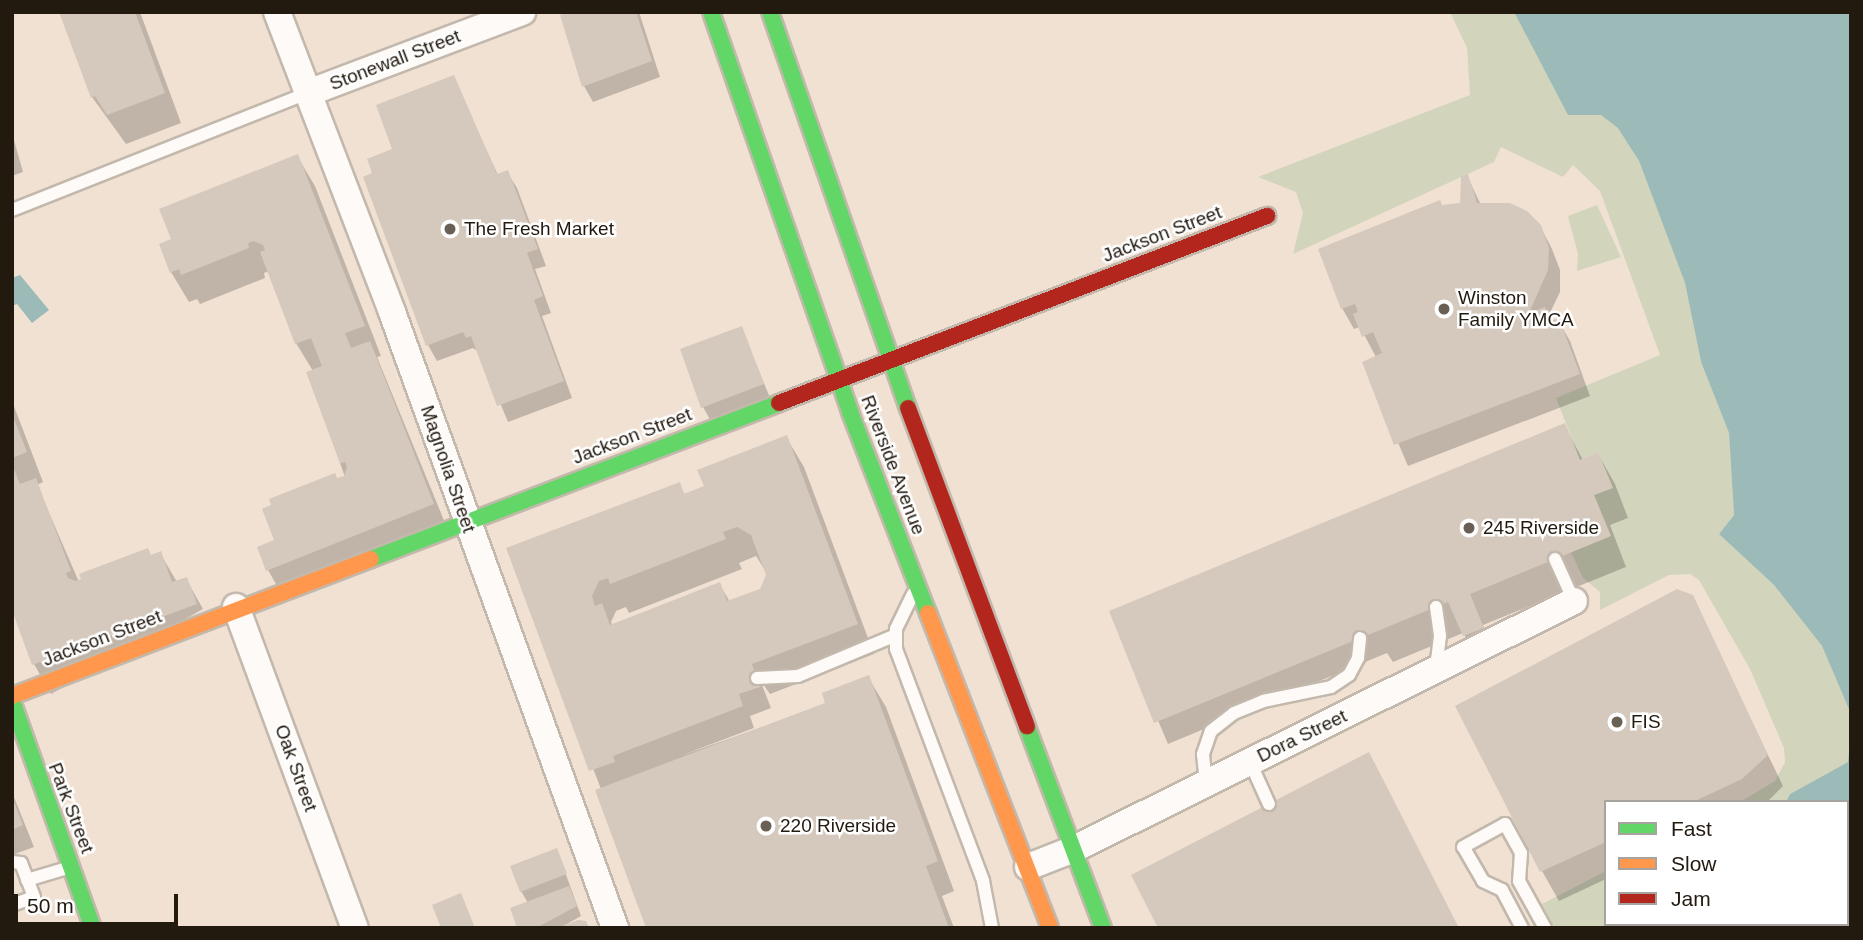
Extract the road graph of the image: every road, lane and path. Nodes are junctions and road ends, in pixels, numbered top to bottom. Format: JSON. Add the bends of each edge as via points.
{"nodes":[{"id":1,"x":277,"y":12,"type":"edge"},
{"id":2,"x":711,"y":12,"type":"edge"},
{"id":3,"x":770,"y":12,"type":"edge"},
{"id":4,"x":520,"y":13,"type":"edge"},
{"id":5,"x":308,"y":93,"type":"junction"},
{"id":6,"x":12,"y":210,"type":"edge"},
{"id":7,"x":1267,"y":216,"type":"dead end"},
{"id":8,"x":890,"y":360,"type":"junction"},
{"id":9,"x":838,"y":380,"type":"junction"},
{"id":10,"x":468,"y":521,"type":"junction"},
{"id":11,"x":1555,"y":559,"type":"dead end"},
{"id":12,"x":916,"y":587,"type":"junction"},
{"id":13,"x":1574,"y":601,"type":"joint"},
{"id":14,"x":236,"y":607,"type":"junction"},
{"id":15,"x":1436,"y":607,"type":"dead end"},
{"id":16,"x":896,"y":635,"type":"junction"},
{"id":17,"x":1360,"y":638,"type":"dead end"},
{"id":18,"x":1436,"y":669,"type":"junction"},
{"id":19,"x":757,"y":678,"type":"dead end"},
{"id":20,"x":12,"y":696,"type":"edge"},
{"id":21,"x":12,"y":701,"type":"edge"},
{"id":22,"x":17,"y":740,"type":"edge"},
{"id":23,"x":1250,"y":762,"type":"junction"},
{"id":24,"x":1206,"y":784,"type":"junction"},
{"id":25,"x":1269,"y":804,"type":"dead end"},
{"id":26,"x":1074,"y":849,"type":"junction"},
{"id":27,"x":12,"y":862,"type":"edge"},
{"id":28,"x":71,"y":867,"type":"junction"},
{"id":29,"x":1028,"y":867,"type":"junction"},
{"id":30,"x":27,"y":880,"type":"junction"},
{"id":31,"x":1519,"y":881,"type":"junction"},
{"id":32,"x":1502,"y":891,"type":"junction"},
{"id":33,"x":12,"y":905,"type":"edge"},
{"id":34,"x":93,"y":928,"type":"edge"},
{"id":35,"x":355,"y":928,"type":"edge"},
{"id":36,"x":615,"y":928,"type":"edge"},
{"id":37,"x":992,"y":928,"type":"edge"},
{"id":38,"x":1050,"y":928,"type":"edge"},
{"id":39,"x":1103,"y":928,"type":"edge"},
{"id":40,"x":1522,"y":928,"type":"edge"},
{"id":41,"x":1545,"y":928,"type":"edge"}],
"edges":[{"from":1,"to":5,"type":"street","name":"Magnolia Street"},
{"from":2,"to":9,"type":"main road","name":"Riverside Avenue"},
{"from":3,"to":8,"type":"main road","name":"Riverside Avenue"},
{"from":4,"to":5,"type":"street","name":"Stonewall Street"},
{"from":5,"to":6,"type":"lane"},
{"from":5,"to":10,"type":"street","name":"Magnolia Street"},
{"from":7,"to":8,"type":"main road","name":"Jackson Street"},
{"from":8,"to":9,"type":"main road","name":"Jackson Street"},
{"from":8,"to":26,"type":"main road","name":"Riverside Avenue"},
{"from":9,"to":10,"type":"main road","name":"Jackson Street"},
{"from":9,"to":12,"type":"main road","name":"Riverside Avenue"},
{"from":10,"to":14,"type":"main road","name":"Jackson Street"},
{"from":10,"to":36,"type":"street","name":"Magnolia Street"},
{"from":11,"to":13,"type":"lane"},
{"from":12,"to":16,"type":"lane"},
{"from":12,"to":29,"type":"main road","name":"Riverside Avenue"},
{"from":13,"to":18,"type":"street","name":"Dora Street"},
{"from":14,"to":20,"type":"main road","name":"Jackson Street"},
{"from":14,"to":35,"type":"street","name":"Oak Street"},
{"from":15,"to":18,"type":"lane","via":[[1440,636]]},
{"from":16,"to":19,"type":"lane","via":[[798,676]]},
{"from":16,"to":37,"type":"lane","via":[[896,649],[983,881]]},
{"from":17,"to":24,"type":"lane","via":[[1358,658],[1349,675],[1331,687],[1263,701],[1234,713],[1211,731],[1203,754]]},
{"from":18,"to":23,"type":"street","name":"Dora Street"},
{"from":21,"to":22,"type":"main road","name":"Park Street"},
{"from":22,"to":28,"type":"main road","name":"Park Street"},
{"from":23,"to":24,"type":"street","name":"Dora Street"},
{"from":23,"to":25,"type":"lane"},
{"from":24,"to":26,"type":"street","name":"Dora Street"},
{"from":26,"to":29,"type":"street","name":"Dora Street"},
{"from":26,"to":39,"type":"main road","name":"Riverside Avenue"},
{"from":27,"to":30,"type":"lane","via":[[21,863]]},
{"from":28,"to":30,"type":"lane"},
{"from":28,"to":34,"type":"main road","name":"Park Street"},
{"from":29,"to":38,"type":"main road","name":"Riverside Avenue"},
{"from":30,"to":33,"type":"lane","via":[[34,897]]},
{"from":31,"to":32,"type":"lane"},
{"from":31,"to":32,"type":"lane","via":[[1521,853],[1505,824],[1462,847],[1483,881]]},
{"from":31,"to":41,"type":"lane"},
{"from":32,"to":40,"type":"lane"}]}
